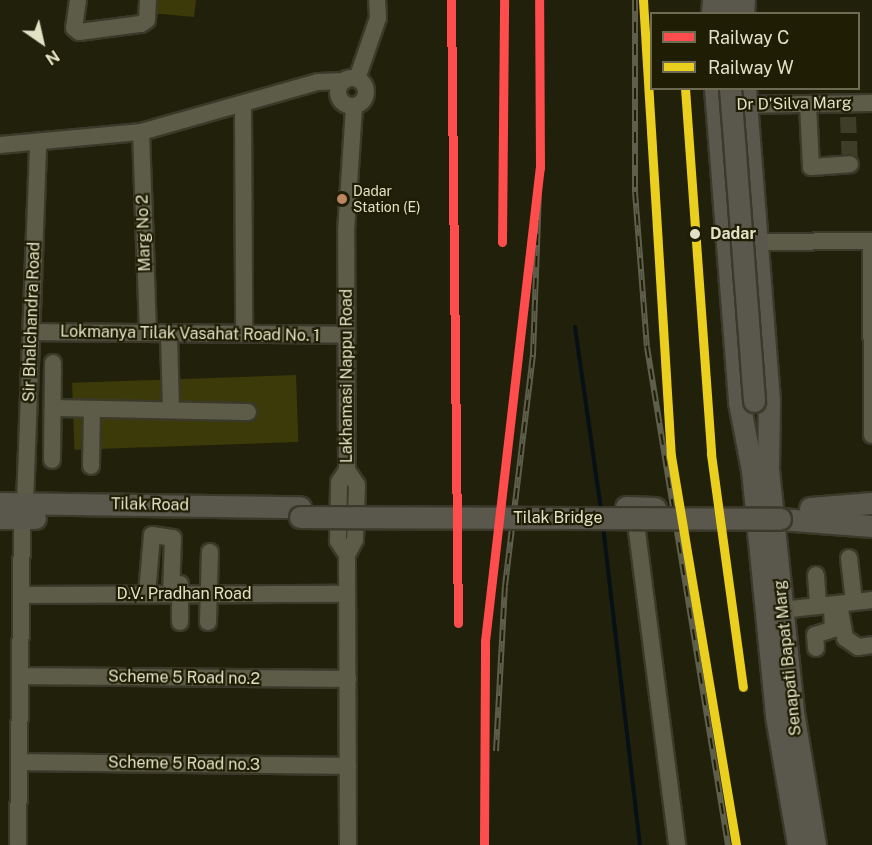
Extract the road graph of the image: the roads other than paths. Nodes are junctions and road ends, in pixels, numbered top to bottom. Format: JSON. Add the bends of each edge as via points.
{"nodes":[{"id":1,"x":78,"y":0,"type":"edge"},
{"id":2,"x":148,"y":0,"type":"edge"},
{"id":3,"x":377,"y":0,"type":"edge"},
{"id":4,"x":350,"y":80,"type":"junction"},
{"id":5,"x":730,"y":90,"type":"edge"},
{"id":6,"x":716,"y":97,"type":"edge"},
{"id":7,"x":746,"y":97,"type":"edge"},
{"id":8,"x":872,"y":103,"type":"edge"},
{"id":9,"x":808,"y":104,"type":"junction"},
{"id":10,"x":243,"y":107,"type":"junction"},
{"id":11,"x":141,"y":132,"type":"junction"},
{"id":12,"x":38,"y":142,"type":"junction"},
{"id":13,"x":0,"y":145,"type":"edge"},
{"id":14,"x":850,"y":164,"type":"dead end"},
{"id":15,"x":757,"y":242,"type":"junction"},
{"id":16,"x":872,"y":242,"type":"edge"},
{"id":17,"x":871,"y":324,"type":"edge"},
{"id":18,"x":32,"y":332,"type":"junction"},
{"id":19,"x":148,"y":333,"type":"junction"},
{"id":20,"x":169,"y":334,"type":"junction"},
{"id":21,"x":244,"y":334,"type":"junction"},
{"id":22,"x":347,"y":335,"type":"junction"},
{"id":23,"x":53,"y":363,"type":"dead end"},
{"id":24,"x":30,"y":387,"type":"junction"},
{"id":25,"x":53,"y":388,"type":"junction"},
{"id":26,"x":53,"y":408,"type":"junction"},
{"id":27,"x":92,"y":409,"type":"junction"},
{"id":28,"x":171,"y":410,"type":"junction"},
{"id":29,"x":248,"y":412,"type":"dead end"},
{"id":30,"x":872,"y":435,"type":"edge"},
{"id":31,"x":52,"y":460,"type":"dead end"},
{"id":32,"x":92,"y":466,"type":"dead end"},
{"id":33,"x":760,"y":470,"type":"junction"},
{"id":34,"x":0,"y":503,"type":"edge"},
{"id":35,"x":872,"y":503,"type":"edge"},
{"id":36,"x":24,"y":510,"type":"junction"},
{"id":37,"x":300,"y":512,"type":"joint"},
{"id":38,"x":634,"y":513,"type":"junction"},
{"id":39,"x":780,"y":514,"type":"junction"},
{"id":40,"x":0,"y":518,"type":"edge"},
{"id":41,"x":872,"y":526,"type":"edge"},
{"id":42,"x":180,"y":550,"type":"dead end"},
{"id":43,"x":210,"y":552,"type":"dead end"},
{"id":44,"x":849,"y":558,"type":"dead end"},
{"id":45,"x":816,"y":574,"type":"dead end"},
{"id":46,"x":147,"y":594,"type":"junction"},
{"id":47,"x":347,"y":594,"type":"junction"},
{"id":48,"x":21,"y":595,"type":"junction"},
{"id":49,"x":177,"y":597,"type":"junction"},
{"id":50,"x":208,"y":598,"type":"junction"},
{"id":51,"x":872,"y":600,"type":"edge"},
{"id":52,"x":837,"y":606,"type":"junction"},
{"id":53,"x":872,"y":608,"type":"edge"},
{"id":54,"x":782,"y":610,"type":"junction"},
{"id":55,"x":180,"y":622,"type":"dead end"},
{"id":56,"x":208,"y":622,"type":"dead end"},
{"id":57,"x":872,"y":645,"type":"edge"},
{"id":58,"x":816,"y":648,"type":"dead end"},
{"id":59,"x":20,"y":676,"type":"junction"},
{"id":60,"x":348,"y":679,"type":"junction"},
{"id":61,"x":19,"y":762,"type":"junction"},
{"id":62,"x":348,"y":766,"type":"junction"},
{"id":63,"x":18,"y":845,"type":"edge"},
{"id":64,"x":348,"y":845,"type":"edge"},
{"id":65,"x":677,"y":845,"type":"edge"},
{"id":66,"x":798,"y":845,"type":"edge"},
{"id":67,"x":815,"y":845,"type":"edge"}],
"edges":[{"from":1,"to":2,"type":"street","via":[[74,28],[79,32],[141,24],[147,20]]},
{"from":3,"to":4,"type":"street","via":[[378,18]]},
{"from":4,"to":10,"type":"street","via":[[318,82]]},
{"from":4,"to":22,"type":"street","name":"Lakhamasi Nappu Road","via":[[339,97],[354,106],[349,154]]},
{"from":5,"to":33,"type":"main road","bridge":true},
{"from":6,"to":7,"type":"street","name":"Dr D'Silva Marg"},
{"from":6,"to":33,"type":"main road","via":[[739,402]]},
{"from":7,"to":9,"type":"street","name":"Dr D'Silva Marg"},
{"from":7,"to":15,"type":"main road"},
{"from":8,"to":9,"type":"street","name":"Dr D'Silva Marg","via":[[848,110]]},
{"from":9,"to":14,"type":"street","via":[[811,167]]},
{"from":10,"to":11,"type":"street"},
{"from":10,"to":21,"type":"street"},
{"from":11,"to":12,"type":"street"},
{"from":11,"to":19,"type":"street","name":"Marg No 2"},
{"from":12,"to":13,"type":"street"},
{"from":12,"to":18,"type":"street","name":"Sir Bhalchandra Road"},
{"from":15,"to":16,"type":"street"},
{"from":15,"to":33,"type":"main road"},
{"from":16,"to":17,"type":"street"},
{"from":17,"to":30,"type":"street"},
{"from":18,"to":19,"type":"street","name":"Lokmanya Tilak Vasahat Road No. 1"},
{"from":18,"to":24,"type":"street","name":"Sir Bhalchandra Road"},
{"from":19,"to":20,"type":"street","name":"Lokmanya Tilak Vasahat Road No. 1"},
{"from":20,"to":21,"type":"street","name":"Lokmanya Tilak Vasahat Road No. 1"},
{"from":20,"to":28,"type":"street"},
{"from":21,"to":22,"type":"street","name":"Lokmanya Tilak Vasahat Road No. 1"},
{"from":22,"to":47,"type":"street","name":"Lakhamasi Nappu Road","via":[[347,470],[357,485],[355,540],[347,555]]},
{"from":23,"to":25,"type":"street"},
{"from":24,"to":25,"type":"street"},
{"from":24,"to":36,"type":"street","name":"Sir Bhalchandra Road"},
{"from":25,"to":26,"type":"street"},
{"from":26,"to":27,"type":"street"},
{"from":26,"to":31,"type":"street"},
{"from":27,"to":28,"type":"street"},
{"from":27,"to":32,"type":"street"},
{"from":28,"to":29,"type":"street"},
{"from":33,"to":54,"type":"main road","name":"Senapati Bapat Marg"},
{"from":33,"to":66,"type":"main road","name":"Senapati Bapat Marg","via":[[776,716]]},
{"from":34,"to":36,"type":"main road","name":"Tilak Road"},
{"from":35,"to":39,"type":"main road"},
{"from":36,"to":37,"type":"main road","name":"Tilak Road"},
{"from":36,"to":40,"type":"main road","name":"Tilak Road"},
{"from":36,"to":48,"type":"street","name":"Sir Bhalchandra Road"},
{"from":37,"to":38,"type":"main road","name":"Tilak Bridge"},
{"from":38,"to":39,"type":"main road","name":"Tilak Bridge","bridge":true},
{"from":38,"to":65,"type":"street"},
{"from":39,"to":41,"type":"main road"},
{"from":42,"to":49,"type":"street"},
{"from":43,"to":50,"type":"street"},
{"from":44,"to":52,"type":"street"},
{"from":45,"to":52,"type":"street"},
{"from":46,"to":48,"type":"street","name":"D.V. Pradhan Road"},
{"from":46,"to":49,"type":"street","name":"D.V. Pradhan Road"},
{"from":46,"to":49,"type":"street","via":[[152,535],[172,538]]},
{"from":47,"to":50,"type":"street","name":"D.V. Pradhan Road"},
{"from":47,"to":60,"type":"street","name":"Lakhamasi Nappu Road"},
{"from":48,"to":59,"type":"street","name":"Sir Bhalchandra Road"},
{"from":49,"to":50,"type":"street","name":"D.V. Pradhan Road"},
{"from":49,"to":55,"type":"street"},
{"from":50,"to":56,"type":"street"},
{"from":51,"to":52,"type":"street"},
{"from":52,"to":53,"type":"street"},
{"from":52,"to":54,"type":"street"},
{"from":52,"to":57,"type":"street","via":[[844,638],[858,647]]},
{"from":52,"to":58,"type":"street","via":[[833,629],[815,635]]},
{"from":54,"to":67,"type":"main road","name":"Senapati Bapat Marg"},
{"from":59,"to":60,"type":"street","name":"Scheme 5 Road no.2"},
{"from":59,"to":61,"type":"street","name":"Sir Bhalchandra Road"},
{"from":60,"to":62,"type":"street","name":"Lakhamasi Nappu Road"},
{"from":61,"to":62,"type":"street","name":"Scheme 5 Road no.3"},
{"from":61,"to":63,"type":"street","name":"Sir Bhalchandra Road"},
{"from":62,"to":64,"type":"street","name":"Lakhamasi Nappu Road"}]}
